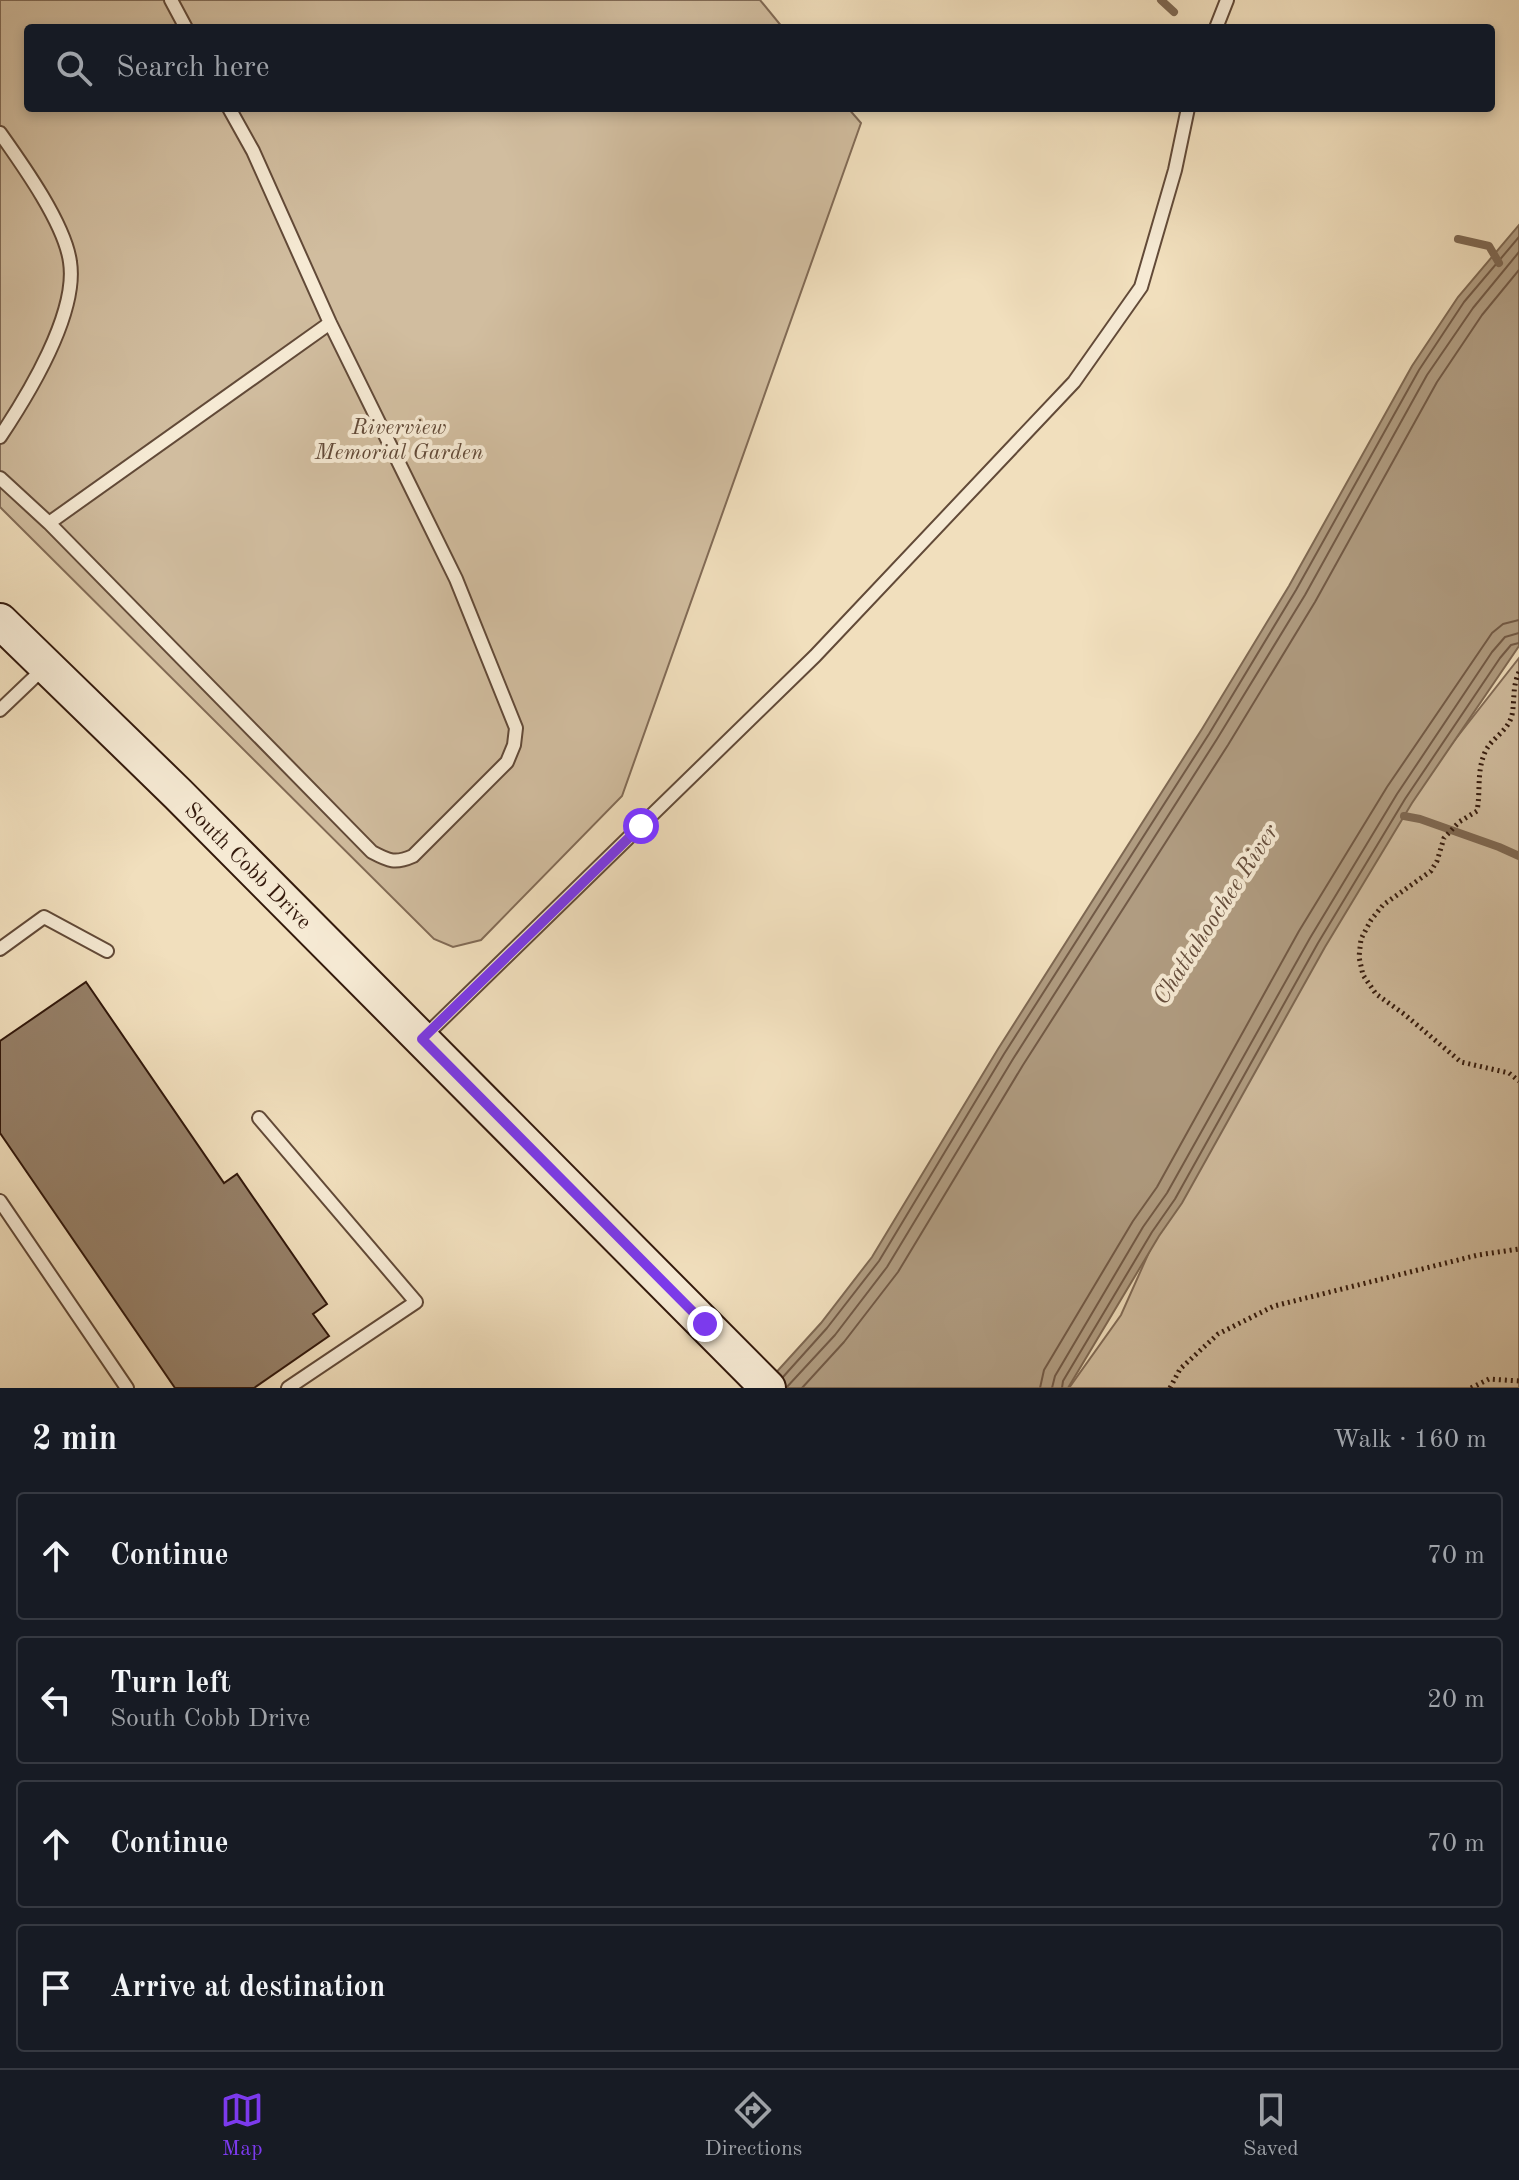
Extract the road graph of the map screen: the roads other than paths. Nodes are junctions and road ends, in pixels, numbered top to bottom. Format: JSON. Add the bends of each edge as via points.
{"nodes":[{"id":1,"x":171,"y":0,"type":"edge"},
{"id":2,"x":1227,"y":0,"type":"edge"},
{"id":3,"x":184,"y":24,"type":"edge"},
{"id":4,"x":1218,"y":24,"type":"edge"},
{"id":5,"x":231,"y":112,"type":"edge"},
{"id":6,"x":1187,"y":112,"type":"edge"},
{"id":7,"x":0,"y":133,"type":"edge"},
{"id":8,"x":330,"y":323,"type":"junction"},
{"id":9,"x":0,"y":437,"type":"edge"},
{"id":10,"x":1,"y":481,"type":"edge"},
{"id":11,"x":49,"y":523,"type":"junction"},
{"id":12,"x":0,"y":621,"type":"edge"},
{"id":13,"x":46,"y":666,"type":"junction"},
{"id":14,"x":0,"y":710,"type":"edge"},
{"id":15,"x":0,"y":949,"type":"edge"},
{"id":16,"x":107,"y":951,"type":"dead end"},
{"id":17,"x":422,"y":1039,"type":"junction"},
{"id":18,"x":259,"y":1118,"type":"dead end"},
{"id":19,"x":0,"y":1201,"type":"edge"},
{"id":20,"x":127,"y":1388,"type":"edge"},
{"id":21,"x":288,"y":1388,"type":"edge"},
{"id":22,"x":768,"y":1388,"type":"edge"}],
"edges":[{"from":1,"to":3,"type":"lane"},
{"from":2,"to":4,"type":"lane"},
{"from":5,"to":8,"type":"lane"},
{"from":6,"to":17,"type":"lane","via":[[1141,287],[1074,382],[815,656]]},
{"from":7,"to":9,"type":"lane","via":[[60,230],[70,262],[66,308],[49,351]]},
{"from":8,"to":11,"type":"lane"},
{"from":8,"to":11,"type":"lane","via":[[456,579],[516,728],[507,762],[413,856],[401,862],[372,852]]},
{"from":10,"to":11,"type":"lane"},
{"from":12,"to":13,"type":"main road","name":"South Cobb Drive"},
{"from":13,"to":14,"type":"lane"},
{"from":13,"to":17,"type":"main road","name":"South Cobb Drive"},
{"from":15,"to":16,"type":"lane","via":[[44,917]]},
{"from":17,"to":22,"type":"main road","name":"South Cobb Drive"},
{"from":18,"to":21,"type":"lane","via":[[416,1302]]},
{"from":19,"to":20,"type":"lane"}]}
